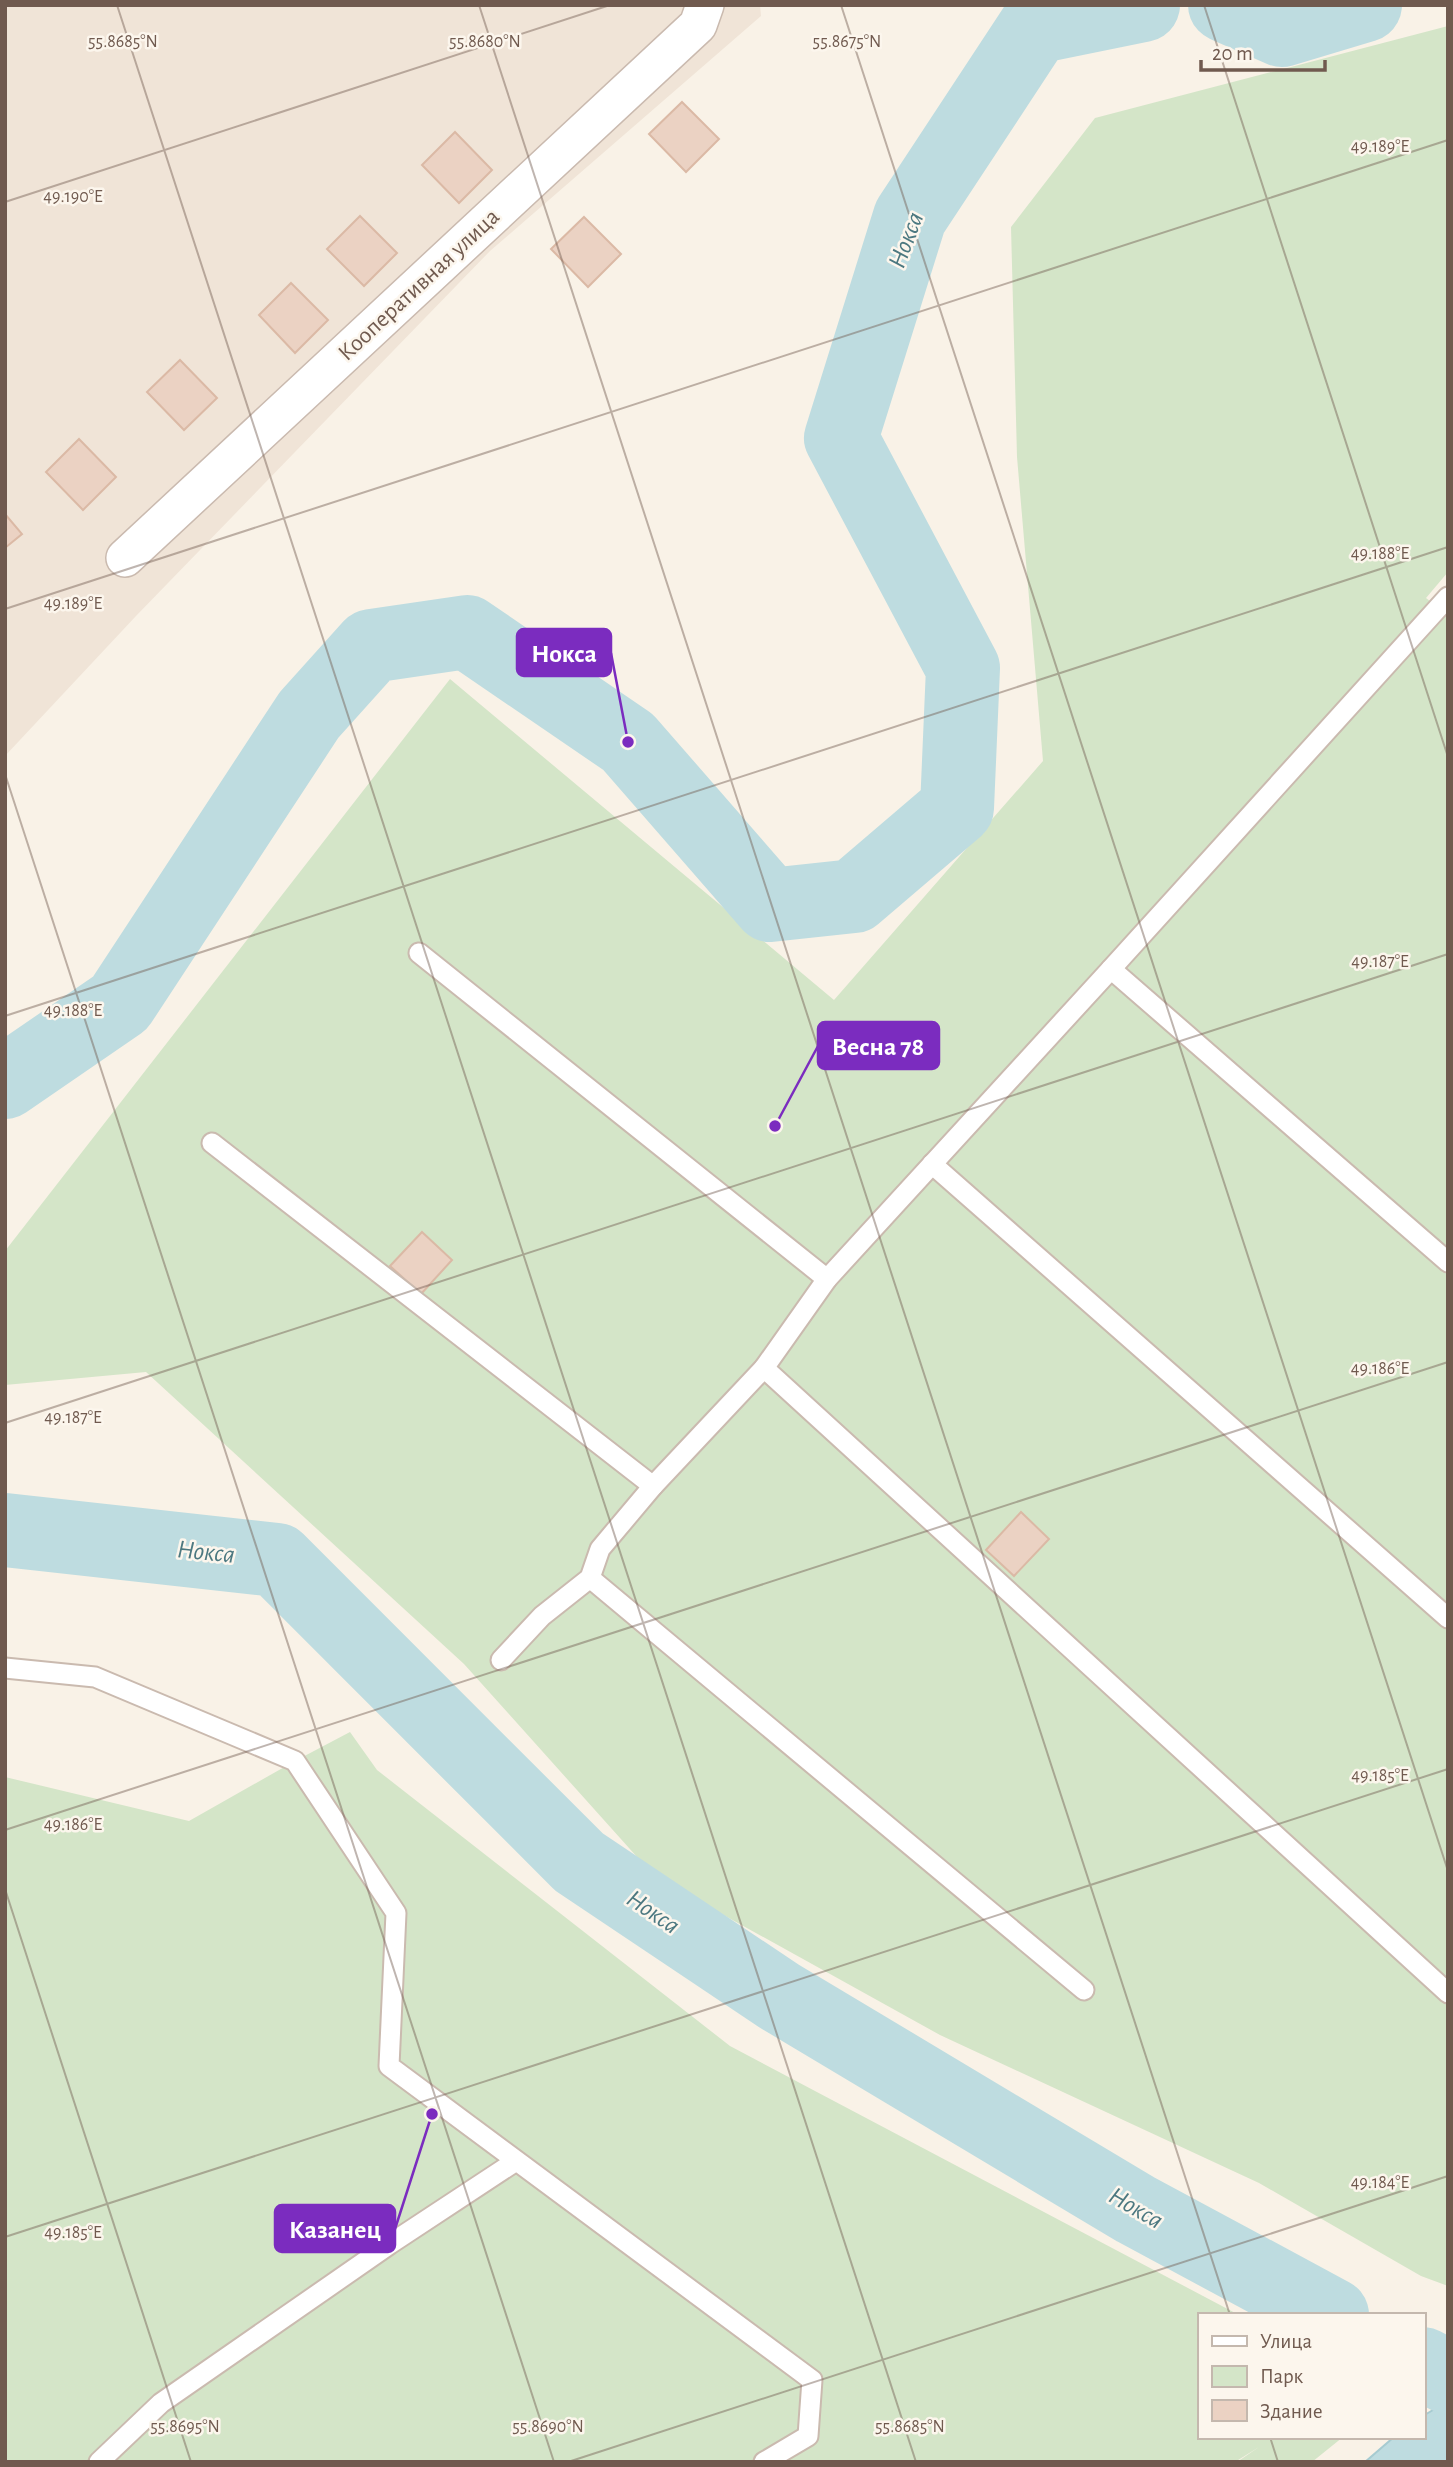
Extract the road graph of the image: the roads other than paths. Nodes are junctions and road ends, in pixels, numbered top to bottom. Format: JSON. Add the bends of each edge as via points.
{"nodes":[{"id":1,"x":705,"y":5,"type":"edge"},
{"id":2,"x":125,"y":558,"type":"dead end"},
{"id":3,"x":1448,"y":597,"type":"edge"},
{"id":4,"x":419,"y":953,"type":"dead end"},
{"id":5,"x":1111,"y":969,"type":"junction"},
{"id":6,"x":212,"y":1143,"type":"dead end"},
{"id":7,"x":932,"y":1164,"type":"junction"},
{"id":8,"x":1448,"y":1262,"type":"edge"},
{"id":9,"x":827,"y":1279,"type":"junction"},
{"id":10,"x":764,"y":1368,"type":"junction"},
{"id":11,"x":653,"y":1486,"type":"junction"},
{"id":12,"x":590,"y":1578,"type":"junction"},
{"id":13,"x":1448,"y":1618,"type":"edge"},
{"id":14,"x":501,"y":1660,"type":"dead end"},
{"id":15,"x":5,"y":1668,"type":"edge"},
{"id":16,"x":1084,"y":1990,"type":"dead end"},
{"id":17,"x":1448,"y":1993,"type":"edge"},
{"id":18,"x":516,"y":2161,"type":"junction"},
{"id":19,"x":99,"y":2462,"type":"edge"},
{"id":20,"x":764,"y":2462,"type":"edge"}],
"edges":[{"from":1,"to":2,"type":"street","name":"Кооперативная улица","via":[[698,25]]},
{"from":3,"to":5,"type":"lane"},
{"from":4,"to":9,"type":"lane"},
{"from":5,"to":7,"type":"lane"},
{"from":5,"to":8,"type":"lane"},
{"from":6,"to":11,"type":"lane"},
{"from":7,"to":9,"type":"lane"},
{"from":7,"to":13,"type":"lane"},
{"from":9,"to":10,"type":"lane"},
{"from":10,"to":11,"type":"lane"},
{"from":10,"to":17,"type":"lane"},
{"from":11,"to":12,"type":"lane","via":[[600,1549]]},
{"from":12,"to":14,"type":"lane","via":[[542,1616]]},
{"from":12,"to":16,"type":"lane"},
{"from":15,"to":18,"type":"lane","via":[[95,1676],[295,1761],[396,1913],[389,2066]]},
{"from":18,"to":19,"type":"lane","via":[[161,2403]]},
{"from":18,"to":20,"type":"lane","via":[[812,2380],[808,2436]]}]}
